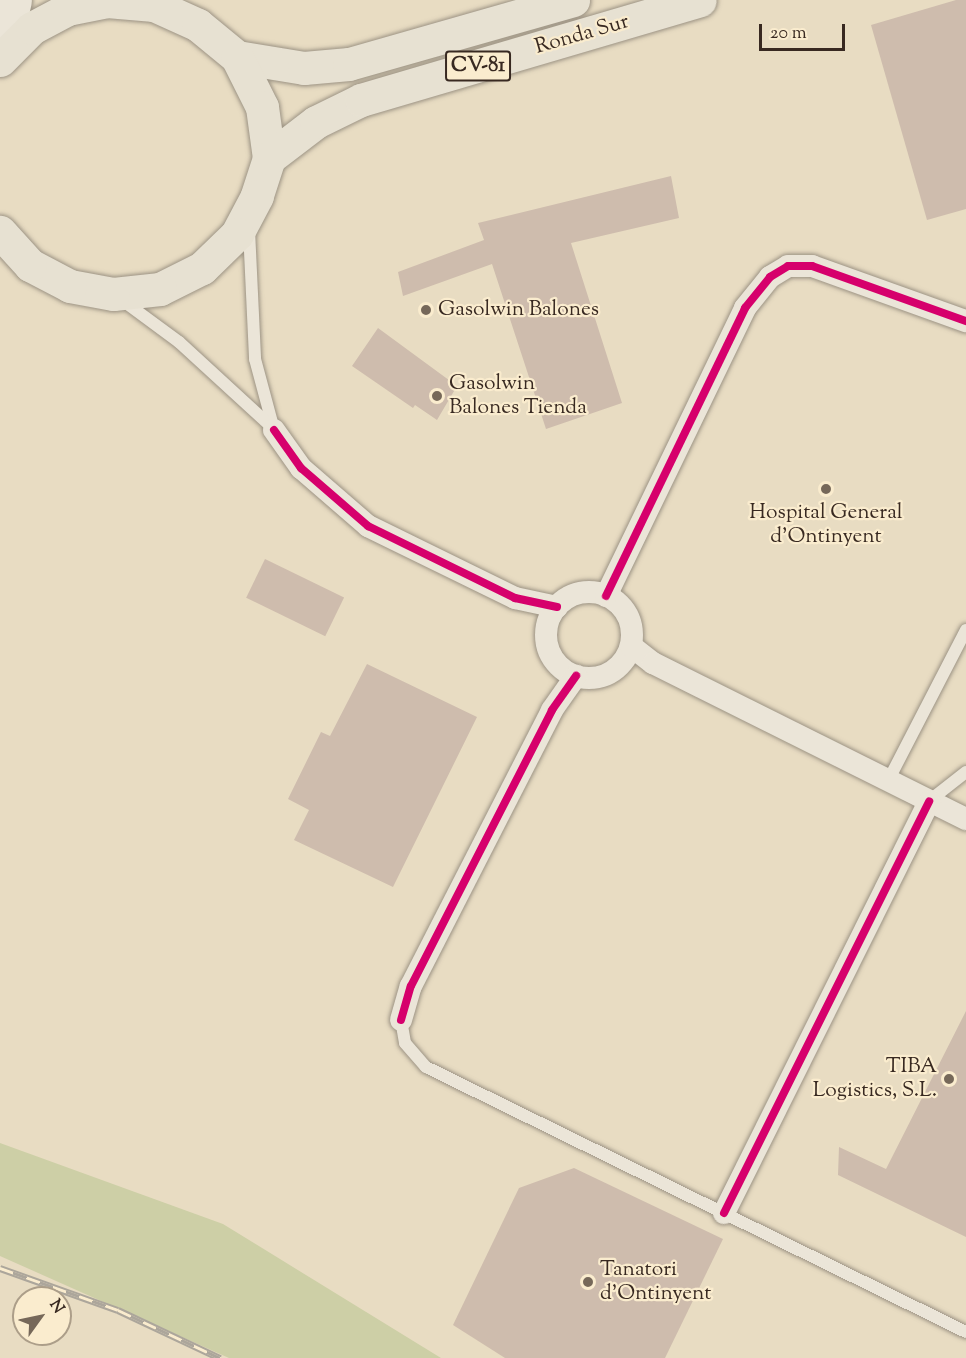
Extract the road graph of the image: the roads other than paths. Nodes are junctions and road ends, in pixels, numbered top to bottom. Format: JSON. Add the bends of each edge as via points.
{"nodes":[{"id":1,"x":15,"y":0,"type":"edge"},
{"id":2,"x":107,"y":0,"type":"edge"},
{"id":3,"x":573,"y":0,"type":"edge"},
{"id":4,"x":700,"y":0,"type":"edge"},
{"id":5,"x":237,"y":57,"type":"junction"},
{"id":6,"x":1,"y":58,"type":"edge"},
{"id":7,"x":269,"y":158,"type":"junction"},
{"id":8,"x":249,"y":217,"type":"junction"},
{"id":9,"x":1,"y":236,"type":"edge"},
{"id":10,"x":113,"y":294,"type":"junction"},
{"id":11,"x":966,"y":321,"type":"edge"},
{"id":12,"x":274,"y":429,"type":"junction"},
{"id":13,"x":606,"y":596,"type":"junction"},
{"id":14,"x":552,"y":617,"type":"junction"},
{"id":15,"x":966,"y":630,"type":"edge"},
{"id":16,"x":628,"y":652,"type":"junction"},
{"id":17,"x":570,"y":673,"type":"junction"},
{"id":18,"x":966,"y":772,"type":"edge"},
{"id":19,"x":888,"y":781,"type":"junction"},
{"id":20,"x":929,"y":801,"type":"junction"},
{"id":21,"x":966,"y":819,"type":"edge"},
{"id":22,"x":401,"y":1020,"type":"joint"},
{"id":23,"x":724,"y":1213,"type":"junction"},
{"id":24,"x":966,"y":1332,"type":"edge"}],
"edges":[{"from":1,"to":6,"type":"main road"},
{"from":2,"to":5,"type":"main road","via":[[154,5],[198,25]]},
{"from":2,"to":6,"type":"main road","via":[[67,9],[32,28]]},
{"from":3,"to":5,"type":"main road","name":"Ronda Sur","number":"CV-81","via":[[349,64],[304,68]]},
{"from":4,"to":7,"type":"main road","name":"Ronda Sur","number":"CV-81","via":[[362,100],[316,122]]},
{"from":5,"to":7,"type":"main road","via":[[262,107]]},
{"from":7,"to":8,"type":"main road"},
{"from":8,"to":10,"type":"main road","via":[[202,268],[160,289]]},
{"from":8,"to":12,"type":"lane","via":[[255,359]]},
{"from":9,"to":10,"type":"main road","via":[[30,265],[49,277],[88,292]]},
{"from":10,"to":12,"type":"lane","via":[[180,342]]},
{"from":11,"to":13,"type":"street","via":[[812,266],[788,266],[770,276],[745,309]]},
{"from":12,"to":14,"type":"street","via":[[301,468],[368,525]]},
{"from":13,"to":14,"type":"street","via":[[582,593]]},
{"from":13,"to":16,"type":"street","via":[[621,606],[629,618]]},
{"from":14,"to":17,"type":"street","via":[[548,647]]},
{"from":15,"to":19,"type":"lane"},
{"from":16,"to":17,"type":"street","via":[[604,676]]},
{"from":16,"to":19,"type":"street"},
{"from":17,"to":22,"type":"street","via":[[411,986]]},
{"from":18,"to":20,"type":"lane"},
{"from":19,"to":20,"type":"street"},
{"from":20,"to":21,"type":"street"},
{"from":20,"to":23,"type":"street"},
{"from":22,"to":23,"type":"lane","via":[[405,1044],[426,1067]]},
{"from":23,"to":24,"type":"lane"}]}
